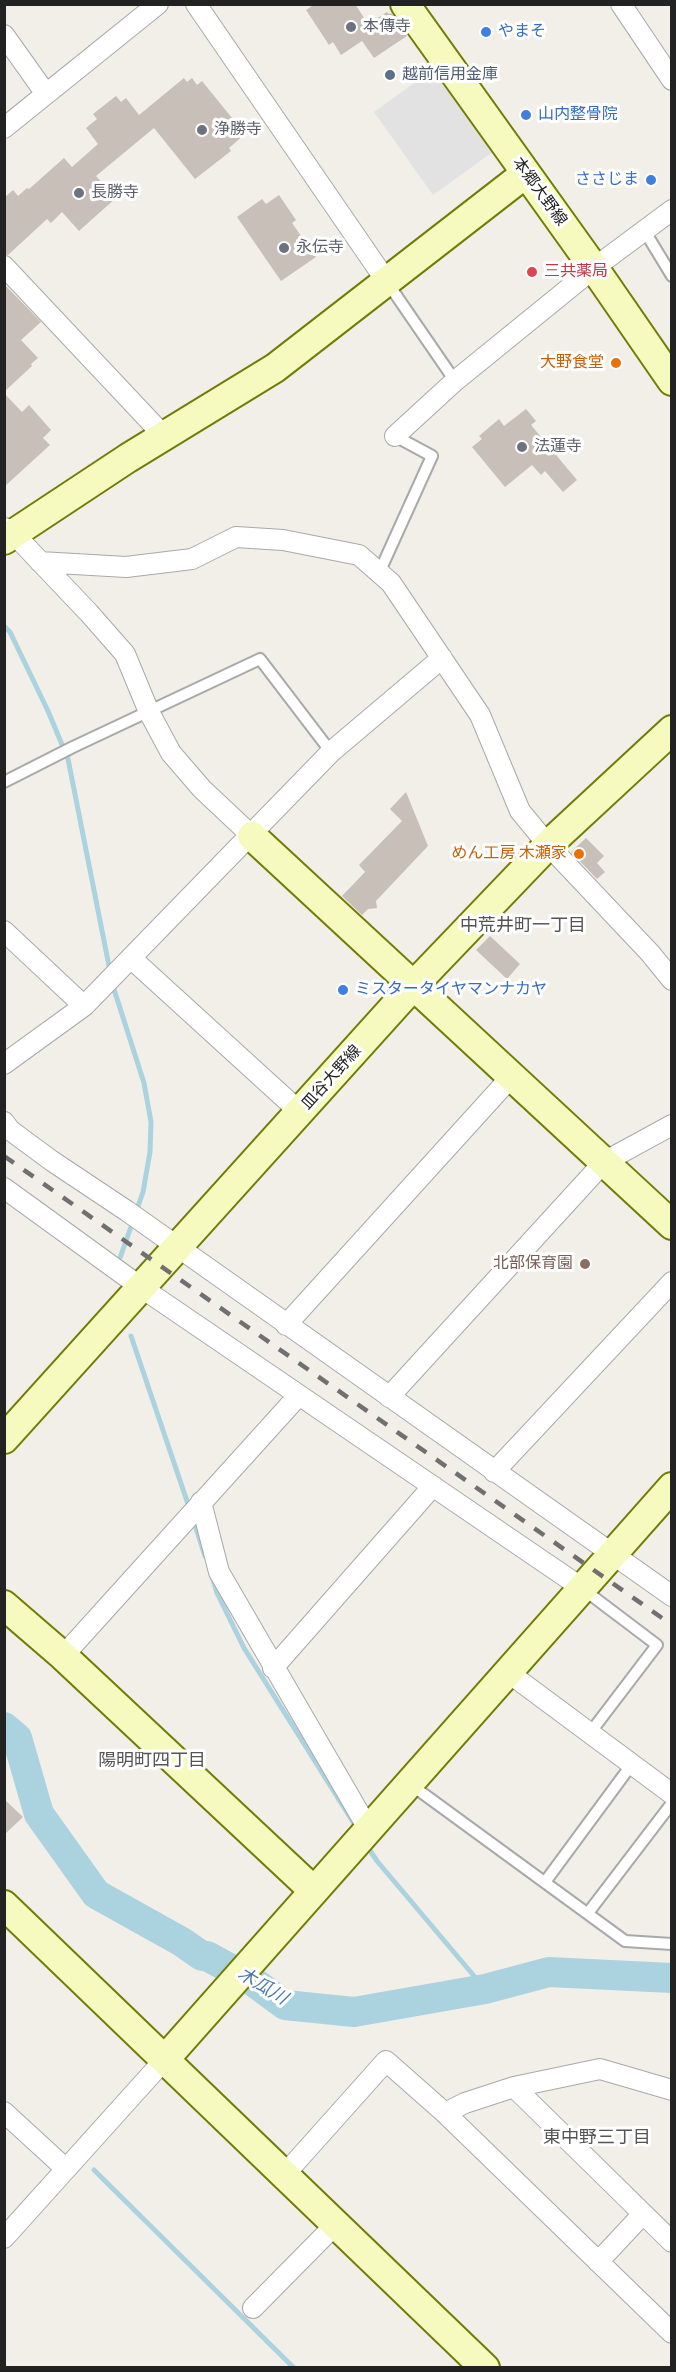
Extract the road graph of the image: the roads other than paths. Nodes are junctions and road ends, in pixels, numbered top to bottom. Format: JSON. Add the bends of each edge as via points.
{"nodes":[{"id":1,"x":158,"y":4,"type":"edge"},
{"id":2,"x":196,"y":4,"type":"edge"},
{"id":3,"x":405,"y":4,"type":"edge"},
{"id":4,"x":621,"y":4,"type":"edge"},
{"id":5,"x":4,"y":35,"type":"edge"},
{"id":6,"x":672,"y":80,"type":"edge"},
{"id":7,"x":46,"y":94,"type":"junction"},
{"id":8,"x":4,"y":128,"type":"edge"},
{"id":9,"x":525,"y":174,"type":"junction"},
{"id":10,"x":672,"y":210,"type":"edge"},
{"id":11,"x":645,"y":230,"type":"junction"},
{"id":12,"x":4,"y":266,"type":"edge"},
{"id":13,"x":594,"y":268,"type":"junction"},
{"id":14,"x":672,"y":276,"type":"edge"},
{"id":15,"x":387,"y":282,"type":"junction"},
{"id":16,"x":455,"y":381,"type":"junction"},
{"id":17,"x":672,"y":381,"type":"edge"},
{"id":18,"x":164,"y":436,"type":"junction"},
{"id":19,"x":395,"y":436,"type":"joint"},
{"id":20,"x":8,"y":534,"type":"edge"},
{"id":21,"x":40,"y":562,"type":"junction"},
{"id":22,"x":379,"y":573,"type":"junction"},
{"id":23,"x":442,"y":658,"type":"junction"},
{"id":24,"x":149,"y":712,"type":"junction"},
{"id":25,"x":672,"y":730,"type":"edge"},
{"id":26,"x":331,"y":752,"type":"junction"},
{"id":27,"x":4,"y":782,"type":"edge"},
{"id":28,"x":252,"y":836,"type":"junction"},
{"id":29,"x":548,"y":844,"type":"junction"},
{"id":30,"x":4,"y":931,"type":"edge"},
{"id":31,"x":126,"y":965,"type":"junction"},
{"id":32,"x":672,"y":980,"type":"edge"},
{"id":33,"x":413,"y":986,"type":"junction"},
{"id":34,"x":84,"y":1006,"type":"junction"},
{"id":35,"x":4,"y":1064,"type":"edge"},
{"id":36,"x":512,"y":1077,"type":"junction"},
{"id":37,"x":301,"y":1113,"type":"junction"},
{"id":38,"x":4,"y":1122,"type":"edge"},
{"id":39,"x":672,"y":1125,"type":"edge"},
{"id":40,"x":604,"y":1162,"type":"junction"},
{"id":41,"x":4,"y":1188,"type":"edge"},
{"id":42,"x":672,"y":1225,"type":"edge"},
{"id":43,"x":178,"y":1248,"type":"junction"},
{"id":44,"x":672,"y":1282,"type":"edge"},
{"id":45,"x":142,"y":1288,"type":"junction"},
{"id":46,"x":286,"y":1324,"type":"junction"},
{"id":47,"x":299,"y":1395,"type":"junction"},
{"id":48,"x":389,"y":1397,"type":"junction"},
{"id":49,"x":4,"y":1439,"type":"edge"},
{"id":50,"x":494,"y":1472,"type":"junction"},
{"id":51,"x":433,"y":1486,"type":"junction"},
{"id":52,"x":672,"y":1487,"type":"edge"},
{"id":53,"x":201,"y":1502,"type":"junction"},
{"id":54,"x":611,"y":1555,"type":"junction"},
{"id":55,"x":582,"y":1588,"type":"junction"},
{"id":56,"x":672,"y":1596,"type":"edge"},
{"id":57,"x":4,"y":1605,"type":"edge"},
{"id":58,"x":63,"y":1656,"type":"junction"},
{"id":59,"x":273,"y":1668,"type":"junction"},
{"id":60,"x":509,"y":1673,"type":"junction"},
{"id":61,"x":590,"y":1733,"type":"junction"},
{"id":62,"x":632,"y":1764,"type":"junction"},
{"id":63,"x":410,"y":1784,"type":"junction"},
{"id":64,"x":672,"y":1794,"type":"edge"},
{"id":65,"x":672,"y":1803,"type":"edge"},
{"id":66,"x":369,"y":1830,"type":"junction"},
{"id":67,"x":545,"y":1882,"type":"junction"},
{"id":68,"x":314,"y":1892,"type":"junction"},
{"id":69,"x":4,"y":1905,"type":"edge"},
{"id":70,"x":588,"y":1913,"type":"junction"},
{"id":71,"x":672,"y":1944,"type":"edge"},
{"id":72,"x":166,"y":2058,"type":"junction"},
{"id":73,"x":514,"y":2087,"type":"junction"},
{"id":74,"x":672,"y":2090,"type":"edge"},
{"id":75,"x":4,"y":2112,"type":"edge"},
{"id":76,"x":445,"y":2113,"type":"junction"},
{"id":77,"x":66,"y":2169,"type":"junction"},
{"id":78,"x":285,"y":2174,"type":"junction"},
{"id":79,"x":642,"y":2215,"type":"junction"},
{"id":80,"x":335,"y":2225,"type":"junction"},
{"id":81,"x":4,"y":2238,"type":"edge"},
{"id":82,"x":672,"y":2242,"type":"edge"},
{"id":83,"x":598,"y":2262,"type":"junction"},
{"id":84,"x":253,"y":2308,"type":"dead end"},
{"id":85,"x":672,"y":2333,"type":"edge"},
{"id":86,"x":485,"y":2367,"type":"edge"}],
"edges":[{"from":1,"to":7,"type":"street"},
{"from":2,"to":15,"type":"street"},
{"from":3,"to":9,"type":"street","name":"本郷大野線"},
{"from":4,"to":6,"type":"street"},
{"from":5,"to":7,"type":"street"},
{"from":7,"to":8,"type":"street"},
{"from":9,"to":13,"type":"street","name":"本郷大野線"},
{"from":9,"to":15,"type":"street"},
{"from":10,"to":11,"type":"street"},
{"from":11,"to":13,"type":"street"},
{"from":11,"to":14,"type":"lane"},
{"from":12,"to":18,"type":"street"},
{"from":13,"to":16,"type":"street"},
{"from":13,"to":17,"type":"street","name":"本郷大野線"},
{"from":15,"to":16,"type":"lane"},
{"from":15,"to":18,"type":"street","via":[[275,368]]},
{"from":16,"to":19,"type":"street"},
{"from":18,"to":20,"type":"street"},
{"from":19,"to":22,"type":"lane","via":[[432,456]]},
{"from":20,"to":21,"type":"street"},
{"from":21,"to":22,"type":"street","via":[[126,567],[192,559],[236,537],[283,540],[359,555]]},
{"from":21,"to":24,"type":"street","via":[[125,654]]},
{"from":22,"to":23,"type":"street","via":[[391,583]]},
{"from":23,"to":26,"type":"street"},
{"from":23,"to":29,"type":"street","via":[[480,715],[520,811]]},
{"from":24,"to":26,"type":"lane","via":[[260,659]]},
{"from":24,"to":27,"type":"lane"},
{"from":24,"to":28,"type":"street","via":[[171,753]]},
{"from":25,"to":29,"type":"street","name":"皿谷大野線"},
{"from":26,"to":28,"type":"street"},
{"from":28,"to":31,"type":"street"},
{"from":28,"to":33,"type":"street"},
{"from":29,"to":32,"type":"street"},
{"from":29,"to":33,"type":"street","name":"皿谷大野線"},
{"from":30,"to":34,"type":"street"},
{"from":31,"to":34,"type":"street"},
{"from":31,"to":37,"type":"street"},
{"from":33,"to":36,"type":"street"},
{"from":33,"to":37,"type":"street","name":"皿谷大野線"},
{"from":34,"to":35,"type":"street"},
{"from":36,"to":40,"type":"street"},
{"from":36,"to":46,"type":"street"},
{"from":37,"to":43,"type":"street","name":"皿谷大野線"},
{"from":38,"to":43,"type":"street","via":[[52,1161]]},
{"from":39,"to":40,"type":"street"},
{"from":40,"to":42,"type":"street"},
{"from":40,"to":48,"type":"street"},
{"from":41,"to":45,"type":"street"},
{"from":43,"to":45,"type":"street","name":"皿谷大野線"},
{"from":43,"to":46,"type":"street"},
{"from":44,"to":50,"type":"street"},
{"from":45,"to":47,"type":"street"},
{"from":45,"to":49,"type":"street","name":"皿谷大野線"},
{"from":46,"to":48,"type":"street"},
{"from":47,"to":51,"type":"street"},
{"from":47,"to":53,"type":"street"},
{"from":48,"to":50,"type":"street"},
{"from":50,"to":54,"type":"street"},
{"from":51,"to":55,"type":"street"},
{"from":51,"to":59,"type":"street"},
{"from":52,"to":54,"type":"street"},
{"from":53,"to":58,"type":"street"},
{"from":53,"to":59,"type":"street","via":[[219,1572]]},
{"from":54,"to":55,"type":"street"},
{"from":54,"to":56,"type":"street"},
{"from":55,"to":60,"type":"street"},
{"from":55,"to":61,"type":"lane","via":[[657,1645]]},
{"from":57,"to":58,"type":"street"},
{"from":58,"to":68,"type":"street"},
{"from":59,"to":66,"type":"street"},
{"from":60,"to":61,"type":"street"},
{"from":60,"to":63,"type":"street"},
{"from":61,"to":62,"type":"street"},
{"from":62,"to":64,"type":"street"},
{"from":62,"to":67,"type":"lane"},
{"from":63,"to":66,"type":"street"},
{"from":63,"to":67,"type":"lane"},
{"from":65,"to":70,"type":"lane"},
{"from":66,"to":68,"type":"street"},
{"from":67,"to":70,"type":"lane"},
{"from":68,"to":72,"type":"street"},
{"from":69,"to":72,"type":"street"},
{"from":70,"to":71,"type":"lane","via":[[625,1941]]},
{"from":72,"to":77,"type":"street"},
{"from":72,"to":78,"type":"street"},
{"from":73,"to":74,"type":"street","via":[[600,2068]]},
{"from":73,"to":76,"type":"street"},
{"from":73,"to":79,"type":"street"},
{"from":75,"to":77,"type":"street"},
{"from":76,"to":78,"type":"street","via":[[386,2061]]},
{"from":76,"to":83,"type":"street"},
{"from":77,"to":81,"type":"street"},
{"from":78,"to":80,"type":"street"},
{"from":79,"to":82,"type":"street"},
{"from":79,"to":83,"type":"street"},
{"from":80,"to":84,"type":"street"},
{"from":80,"to":86,"type":"street"},
{"from":83,"to":85,"type":"street"}]}
